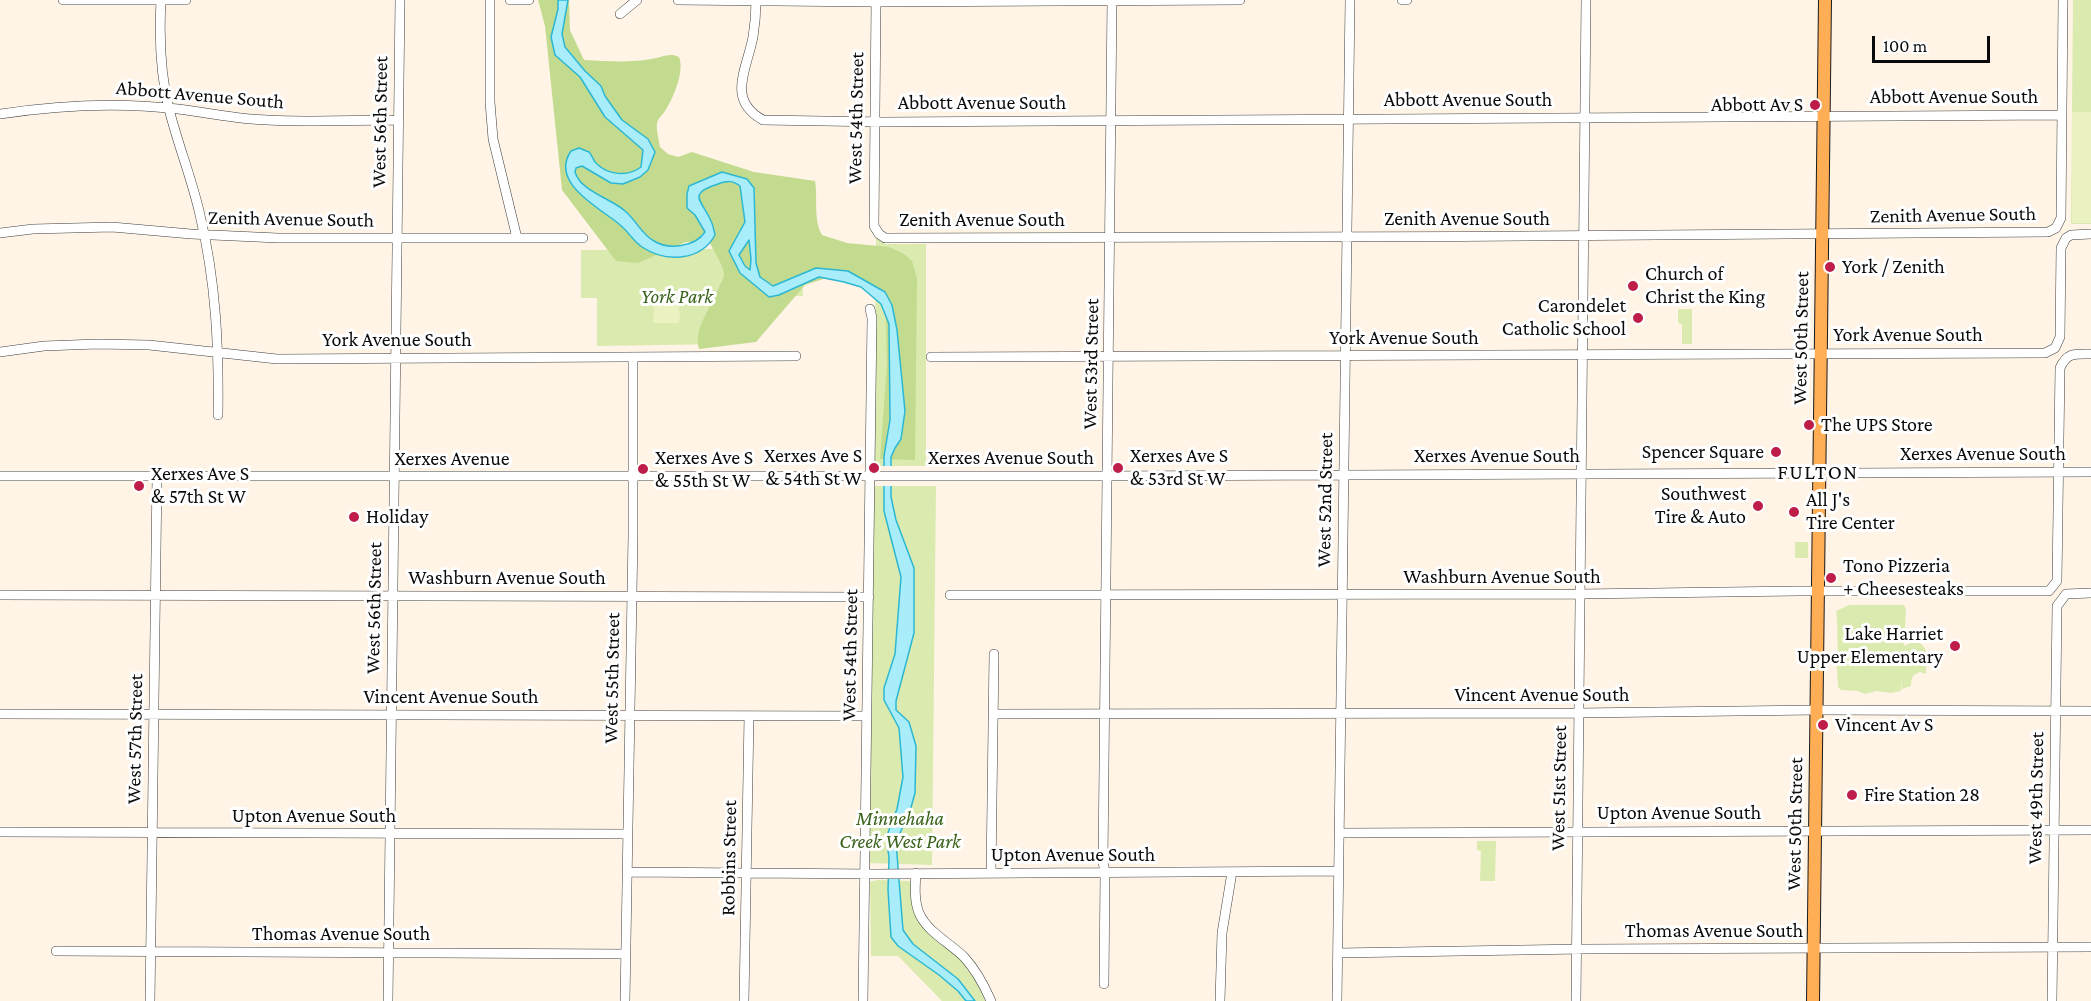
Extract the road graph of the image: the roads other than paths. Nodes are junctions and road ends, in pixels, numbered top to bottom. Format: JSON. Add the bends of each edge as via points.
{"nodes":[{"id":1,"x":63,"y":0,"type":"edge"},
{"id":2,"x":161,"y":0,"type":"edge"},
{"id":3,"x":186,"y":0,"type":"edge"},
{"id":4,"x":400,"y":0,"type":"edge"},
{"id":5,"x":490,"y":0,"type":"edge"},
{"id":6,"x":510,"y":0,"type":"edge"},
{"id":7,"x":529,"y":0,"type":"edge"},
{"id":8,"x":637,"y":0,"type":"edge"},
{"id":9,"x":678,"y":0,"type":"edge"},
{"id":10,"x":756,"y":0,"type":"edge"},
{"id":11,"x":1240,"y":0,"type":"edge"},
{"id":12,"x":1350,"y":0,"type":"edge"},
{"id":13,"x":1402,"y":0,"type":"edge"},
{"id":14,"x":1407,"y":0,"type":"edge"},
{"id":15,"x":1586,"y":0,"type":"edge"},
{"id":16,"x":1825,"y":0,"type":"edge"},
{"id":17,"x":2062,"y":0,"type":"edge"},
{"id":18,"x":876,"y":1,"type":"edge"},
{"id":19,"x":1113,"y":1,"type":"edge"},
{"id":20,"x":620,"y":14,"type":"dead end"},
{"id":21,"x":169,"y":109,"type":"junction"},
{"id":22,"x":0,"y":114,"type":"edge"},
{"id":23,"x":2062,"y":115,"type":"junction"},
{"id":24,"x":1823,"y":116,"type":"junction"},
{"id":25,"x":1349,"y":119,"type":"junction"},
{"id":26,"x":1585,"y":119,"type":"junction"},
{"id":27,"x":398,"y":120,"type":"junction"},
{"id":28,"x":1112,"y":120,"type":"junction"},
{"id":29,"x":874,"y":122,"type":"junction"},
{"id":30,"x":0,"y":233,"type":"edge"},
{"id":31,"x":879,"y":234,"type":"joint"},
{"id":32,"x":2091,"y":234,"type":"edge"},
{"id":33,"x":204,"y":235,"type":"junction"},
{"id":34,"x":1822,"y":235,"type":"junction"},
{"id":35,"x":1584,"y":236,"type":"junction"},
{"id":36,"x":396,"y":238,"type":"junction"},
{"id":37,"x":517,"y":238,"type":"junction"},
{"id":38,"x":583,"y":238,"type":"dead end"},
{"id":39,"x":1110,"y":238,"type":"junction"},
{"id":40,"x":1348,"y":238,"type":"junction"},
{"id":41,"x":870,"y":309,"type":"dead end"},
{"id":42,"x":0,"y":352,"type":"edge"},
{"id":43,"x":219,"y":353,"type":"junction"},
{"id":44,"x":1821,"y":353,"type":"junction"},
{"id":45,"x":2091,"y":354,"type":"edge"},
{"id":46,"x":1583,"y":355,"type":"junction"},
{"id":47,"x":796,"y":356,"type":"dead end"},
{"id":48,"x":1346,"y":356,"type":"junction"},
{"id":49,"x":633,"y":357,"type":"junction"},
{"id":50,"x":931,"y":357,"type":"dead end"},
{"id":51,"x":395,"y":358,"type":"junction"},
{"id":52,"x":1109,"y":358,"type":"junction"},
{"id":53,"x":218,"y":415,"type":"dead end"},
{"id":54,"x":2058,"y":472,"type":"junction"},
{"id":55,"x":2091,"y":472,"type":"edge"},
{"id":56,"x":1582,"y":473,"type":"junction"},
{"id":57,"x":1819,"y":473,"type":"junction"},
{"id":58,"x":1343,"y":474,"type":"junction"},
{"id":59,"x":870,"y":475,"type":"junction"},
{"id":60,"x":904,"y":475,"type":"joint"},
{"id":61,"x":0,"y":476,"type":"edge"},
{"id":62,"x":1108,"y":476,"type":"junction"},
{"id":63,"x":157,"y":477,"type":"junction"},
{"id":64,"x":393,"y":477,"type":"junction"},
{"id":65,"x":632,"y":477,"type":"junction"},
{"id":66,"x":1818,"y":591,"type":"junction"},
{"id":67,"x":2091,"y":593,"type":"edge"},
{"id":68,"x":1580,"y":594,"type":"junction"},
{"id":69,"x":0,"y":595,"type":"edge"},
{"id":70,"x":632,"y":595,"type":"junction"},
{"id":71,"x":950,"y":595,"type":"dead end"},
{"id":72,"x":1342,"y":595,"type":"junction"},
{"id":73,"x":154,"y":596,"type":"junction"},
{"id":74,"x":393,"y":596,"type":"junction"},
{"id":75,"x":1106,"y":596,"type":"junction"},
{"id":76,"x":869,"y":597,"type":"junction"},
{"id":77,"x":994,"y":654,"type":"dead end"},
{"id":78,"x":1817,"y":710,"type":"junction"},
{"id":79,"x":2056,"y":711,"type":"junction"},
{"id":80,"x":2091,"y":711,"type":"edge"},
{"id":81,"x":1578,"y":713,"type":"junction"},
{"id":82,"x":0,"y":714,"type":"edge"},
{"id":83,"x":154,"y":714,"type":"junction"},
{"id":84,"x":629,"y":714,"type":"junction"},
{"id":85,"x":993,"y":714,"type":"junction"},
{"id":86,"x":1104,"y":714,"type":"junction"},
{"id":87,"x":1341,"y":714,"type":"junction"},
{"id":88,"x":391,"y":715,"type":"junction"},
{"id":89,"x":749,"y":716,"type":"junction"},
{"id":90,"x":867,"y":716,"type":"junction"},
{"id":91,"x":1815,"y":830,"type":"junction"},
{"id":92,"x":2054,"y":830,"type":"junction"},
{"id":93,"x":2091,"y":830,"type":"edge"},
{"id":94,"x":0,"y":832,"type":"edge"},
{"id":95,"x":1577,"y":832,"type":"junction"},
{"id":96,"x":152,"y":833,"type":"junction"},
{"id":97,"x":1340,"y":833,"type":"junction"},
{"id":98,"x":389,"y":834,"type":"junction"},
{"id":99,"x":627,"y":834,"type":"junction"},
{"id":100,"x":1339,"y":871,"type":"junction"},
{"id":101,"x":627,"y":872,"type":"junction"},
{"id":102,"x":1105,"y":872,"type":"junction"},
{"id":103,"x":1233,"y":872,"type":"junction"},
{"id":104,"x":746,"y":873,"type":"junction"},
{"id":105,"x":916,"y":873,"type":"junction"},
{"id":106,"x":991,"y":873,"type":"junction"},
{"id":107,"x":864,"y":874,"type":"junction"},
{"id":108,"x":2052,"y":947,"type":"junction"},
{"id":109,"x":2091,"y":947,"type":"edge"},
{"id":110,"x":1813,"y":948,"type":"junction"},
{"id":111,"x":1576,"y":949,"type":"junction"},
{"id":112,"x":56,"y":951,"type":"dead end"},
{"id":113,"x":151,"y":952,"type":"junction"},
{"id":114,"x":388,"y":953,"type":"junction"},
{"id":115,"x":1338,"y":953,"type":"junction"},
{"id":116,"x":626,"y":954,"type":"junction"},
{"id":117,"x":1104,"y":984,"type":"dead end"},
{"id":118,"x":150,"y":1001,"type":"edge"},
{"id":119,"x":388,"y":1001,"type":"edge"},
{"id":120,"x":625,"y":1001,"type":"edge"},
{"id":121,"x":744,"y":1001,"type":"edge"},
{"id":122,"x":863,"y":1001,"type":"edge"},
{"id":123,"x":991,"y":1001,"type":"edge"},
{"id":124,"x":1220,"y":1001,"type":"edge"},
{"id":125,"x":1337,"y":1001,"type":"edge"},
{"id":126,"x":1576,"y":1001,"type":"edge"},
{"id":127,"x":1813,"y":1001,"type":"edge"},
{"id":128,"x":2052,"y":1001,"type":"edge"}],
"edges":[{"from":1,"to":2,"type":"street"},
{"from":2,"to":3,"type":"street"},
{"from":2,"to":21,"type":"street","via":[[160,55]]},
{"from":4,"to":27,"type":"street","name":"West 56th Street"},
{"from":5,"to":37,"type":"street","via":[[493,139]]},
{"from":6,"to":7,"type":"street"},
{"from":8,"to":20,"type":"street"},
{"from":9,"to":10,"type":"street"},
{"from":10,"to":18,"type":"street"},
{"from":10,"to":29,"type":"street","name":"Abbott Avenue South","via":[[753,37],[742,80],[741,94],[748,110],[763,120]]},
{"from":11,"to":19,"type":"street"},
{"from":12,"to":25,"type":"street","name":"West 52nd Street"},
{"from":13,"to":14,"type":"street"},
{"from":15,"to":26,"type":"street","name":"West 51st Street"},
{"from":16,"to":24,"type":"main road","name":"West 50th Street"},
{"from":17,"to":23,"type":"street"},
{"from":18,"to":19,"type":"street"},
{"from":18,"to":29,"type":"street","name":"West 54th Street"},
{"from":19,"to":28,"type":"street","name":"West 53rd Street"},
{"from":21,"to":22,"type":"street","name":"Abbott Avenue South","via":[[87,105]]},
{"from":21,"to":27,"type":"street","name":"Abbott Avenue South","via":[[251,119]]},
{"from":21,"to":33,"type":"street"},
{"from":23,"to":24,"type":"street","name":"Abbott Avenue South"},
{"from":23,"to":34,"type":"street","name":"Zenith Avenue South","via":[[2061,218],[2056,228],[2048,232]]},
{"from":24,"to":26,"type":"street","name":"Abbott Avenue South"},
{"from":24,"to":34,"type":"main road","name":"West 50th Street"},
{"from":25,"to":26,"type":"street","name":"Abbott Avenue South"},
{"from":25,"to":28,"type":"street","name":"Abbott Avenue South"},
{"from":25,"to":40,"type":"street","name":"West 52nd Street"},
{"from":26,"to":35,"type":"street","name":"West 51st Street"},
{"from":27,"to":36,"type":"street","name":"West 56th Street"},
{"from":28,"to":29,"type":"street","name":"Abbott Avenue South"},
{"from":28,"to":39,"type":"street","name":"West 53rd Street"},
{"from":29,"to":31,"type":"street","name":"West 54th Street","via":[[874,226]]},
{"from":30,"to":33,"type":"street","name":"Zenith Avenue South","via":[[112,227]]},
{"from":31,"to":39,"type":"street","name":"Zenith Avenue South","via":[[885,238]]},
{"from":32,"to":44,"type":"street","name":"York Avenue South","via":[[2071,235],[2061,248],[2060,338],[2055,348],[2046,353]]},
{"from":33,"to":36,"type":"street","name":"Zenith Avenue South"},
{"from":33,"to":43,"type":"street"},
{"from":34,"to":35,"type":"street","name":"Zenith Avenue South"},
{"from":34,"to":44,"type":"main road","name":"West 50th Street"},
{"from":35,"to":40,"type":"street","name":"Zenith Avenue South"},
{"from":35,"to":46,"type":"street","name":"West 51st Street"},
{"from":36,"to":37,"type":"street","name":"Zenith Avenue South"},
{"from":36,"to":51,"type":"street","name":"West 56th Street"},
{"from":37,"to":38,"type":"street","name":"Zenith Avenue South"},
{"from":39,"to":40,"type":"street","name":"Zenith Avenue South"},
{"from":39,"to":52,"type":"street","name":"West 53rd Street"},
{"from":40,"to":48,"type":"street","name":"West 52nd Street"},
{"from":41,"to":59,"type":"street","name":"West 54th Street"},
{"from":42,"to":43,"type":"street","name":"York Avenue South","via":[[97,344]]},
{"from":43,"to":51,"type":"street","name":"York Avenue South","via":[[277,359]]},
{"from":43,"to":53,"type":"street"},
{"from":44,"to":46,"type":"street","name":"York Avenue South"},
{"from":44,"to":57,"type":"main road","name":"West 50th Street"},
{"from":45,"to":54,"type":"street","via":[[2073,354],[2060,368]]},
{"from":46,"to":48,"type":"street","name":"York Avenue South"},
{"from":46,"to":56,"type":"street","name":"West 51st Street"},
{"from":47,"to":49,"type":"street","name":"York Avenue South"},
{"from":48,"to":52,"type":"street","name":"York Avenue South"},
{"from":48,"to":58,"type":"street","name":"West 52nd Street"},
{"from":49,"to":51,"type":"street","name":"York Avenue South"},
{"from":49,"to":65,"type":"street","name":"West 55th Street"},
{"from":50,"to":52,"type":"street","name":"York Avenue South"},
{"from":51,"to":64,"type":"street","name":"West 56th Street"},
{"from":52,"to":62,"type":"street","name":"West 53rd Street"},
{"from":54,"to":55,"type":"street","name":"Xerxes Avenue South"},
{"from":54,"to":57,"type":"street","name":"Xerxes Avenue South"},
{"from":54,"to":66,"type":"street","name":"Washburn Avenue South","via":[[2057,581],[2053,589]]},
{"from":56,"to":57,"type":"street","name":"Xerxes Avenue South"},
{"from":56,"to":58,"type":"street","name":"Xerxes Avenue South"},
{"from":56,"to":68,"type":"street","name":"West 51st Street"},
{"from":57,"to":66,"type":"main road","name":"West 50th Street"},
{"from":58,"to":62,"type":"street","name":"Xerxes Avenue South"},
{"from":58,"to":72,"type":"street","name":"West 52nd Street"},
{"from":59,"to":60,"type":"street","name":"Xerxes Avenue"},
{"from":59,"to":65,"type":"street","name":"Xerxes Avenue"},
{"from":59,"to":76,"type":"street","name":"West 54th Street"},
{"from":60,"to":62,"type":"street","name":"Xerxes Avenue South"},
{"from":61,"to":63,"type":"street","name":"Xerxes Avenue"},
{"from":62,"to":75,"type":"street","name":"West 53rd Street"},
{"from":63,"to":64,"type":"street","name":"Xerxes Avenue"},
{"from":63,"to":73,"type":"street","name":"West 57th Street"},
{"from":64,"to":65,"type":"street","name":"Xerxes Avenue"},
{"from":64,"to":74,"type":"street","name":"West 56th Street"},
{"from":65,"to":70,"type":"street","name":"West 55th Street"},
{"from":66,"to":68,"type":"street","name":"Washburn Avenue South"},
{"from":66,"to":78,"type":"main road","name":"West 50th Street"},
{"from":67,"to":79,"type":"street","name":"West 49th Street","via":[[2069,593],[2057,606]]},
{"from":68,"to":72,"type":"street","name":"Washburn Avenue South"},
{"from":68,"to":81,"type":"street","name":"West 51st Street"},
{"from":69,"to":73,"type":"street","name":"Washburn Avenue South"},
{"from":70,"to":74,"type":"street","name":"Washburn Avenue South"},
{"from":70,"to":76,"type":"street","name":"Washburn Avenue South"},
{"from":70,"to":84,"type":"street","name":"West 55th Street"},
{"from":71,"to":75,"type":"street","name":"Washburn Avenue South"},
{"from":72,"to":75,"type":"street","name":"Washburn Avenue South"},
{"from":72,"to":87,"type":"street","name":"West 52nd Street"},
{"from":73,"to":74,"type":"street","name":"Washburn Avenue South"},
{"from":73,"to":83,"type":"street","name":"West 57th Street"},
{"from":74,"to":88,"type":"street","name":"West 56th Street"},
{"from":75,"to":86,"type":"street","name":"West 53rd Street"},
{"from":76,"to":90,"type":"street","name":"West 54th Street"},
{"from":77,"to":85,"type":"street"},
{"from":78,"to":79,"type":"street","name":"Vincent Avenue South"},
{"from":78,"to":81,"type":"street","name":"Vincent Avenue South"},
{"from":78,"to":91,"type":"main road","name":"West 50th Street"},
{"from":79,"to":80,"type":"street","name":"Vincent Avenue South"},
{"from":79,"to":92,"type":"street","name":"West 49th Street"},
{"from":81,"to":87,"type":"street","name":"Vincent Avenue South"},
{"from":81,"to":95,"type":"street","name":"West 51st Street"},
{"from":82,"to":83,"type":"street","name":"Vincent Avenue South"},
{"from":83,"to":88,"type":"street","name":"Vincent Avenue South"},
{"from":83,"to":96,"type":"street","name":"West 57th Street"},
{"from":84,"to":88,"type":"street","name":"Vincent Avenue South"},
{"from":84,"to":89,"type":"street","name":"Vincent Avenue South"},
{"from":84,"to":99,"type":"street","name":"West 55th Street"},
{"from":85,"to":86,"type":"street","name":"Vincent Avenue South"},
{"from":85,"to":106,"type":"street"},
{"from":86,"to":87,"type":"street","name":"Vincent Avenue South"},
{"from":86,"to":102,"type":"street","name":"West 53rd Street"},
{"from":87,"to":97,"type":"street","name":"West 52nd Street"},
{"from":88,"to":98,"type":"street","name":"West 56th Street"},
{"from":89,"to":90,"type":"street","name":"Vincent Avenue South"},
{"from":89,"to":104,"type":"street","name":"Robbins Street"},
{"from":90,"to":107,"type":"street","name":"West 54th Street"},
{"from":91,"to":92,"type":"street","name":"Upton Avenue South"},
{"from":91,"to":95,"type":"street","name":"Upton Avenue South"},
{"from":91,"to":110,"type":"main road","name":"West 50th Street"},
{"from":92,"to":93,"type":"street","name":"Upton Avenue South"},
{"from":92,"to":108,"type":"street","name":"West 49th Street"},
{"from":94,"to":96,"type":"street","name":"Upton Avenue South"},
{"from":95,"to":97,"type":"street","name":"Upton Avenue South"},
{"from":95,"to":111,"type":"street","name":"West 51st Street"},
{"from":96,"to":98,"type":"street","name":"Upton Avenue South"},
{"from":96,"to":113,"type":"street","name":"West 57th Street"},
{"from":97,"to":100,"type":"street","name":"West 52nd Street"},
{"from":98,"to":99,"type":"street","name":"Upton Avenue South"},
{"from":98,"to":114,"type":"street","name":"West 56th Street"},
{"from":99,"to":101,"type":"street","name":"West 55th Street"},
{"from":100,"to":103,"type":"street","name":"Upton Avenue South"},
{"from":100,"to":115,"type":"street","name":"West 52nd Street"},
{"from":101,"to":104,"type":"street","name":"Upton Avenue South"},
{"from":101,"to":116,"type":"street","name":"West 55th Street"},
{"from":102,"to":103,"type":"street","name":"Upton Avenue South"},
{"from":102,"to":106,"type":"street","name":"Upton Avenue South"},
{"from":102,"to":117,"type":"street","name":"West 53rd Street"},
{"from":103,"to":124,"type":"street","via":[[1222,933]]},
{"from":104,"to":107,"type":"street","name":"Upton Avenue South"},
{"from":104,"to":121,"type":"street","name":"Robbins Street"},
{"from":105,"to":106,"type":"street","name":"Upton Avenue South"},
{"from":105,"to":107,"type":"street","name":"Upton Avenue South"},
{"from":105,"to":123,"type":"street","via":[[920,915],[927,926],[964,957]]},
{"from":107,"to":122,"type":"street","name":"West 54th Street"},
{"from":108,"to":109,"type":"street","name":"Thomas Avenue South"},
{"from":108,"to":110,"type":"street","name":"Thomas Avenue South"},
{"from":108,"to":128,"type":"street","name":"West 49th Street"},
{"from":110,"to":111,"type":"street","name":"Thomas Avenue South"},
{"from":110,"to":127,"type":"main road","name":"West 50th Street"},
{"from":111,"to":115,"type":"street","name":"Thomas Avenue South"},
{"from":111,"to":126,"type":"street","name":"West 51st Street"},
{"from":112,"to":113,"type":"street","name":"Thomas Avenue South"},
{"from":113,"to":114,"type":"street","name":"Thomas Avenue South"},
{"from":113,"to":118,"type":"street","name":"West 57th Street"},
{"from":114,"to":116,"type":"street","name":"Thomas Avenue South"},
{"from":114,"to":119,"type":"street","name":"West 56th Street"},
{"from":115,"to":125,"type":"street","name":"West 52nd Street"},
{"from":116,"to":120,"type":"street","name":"West 55th Street"}]}
